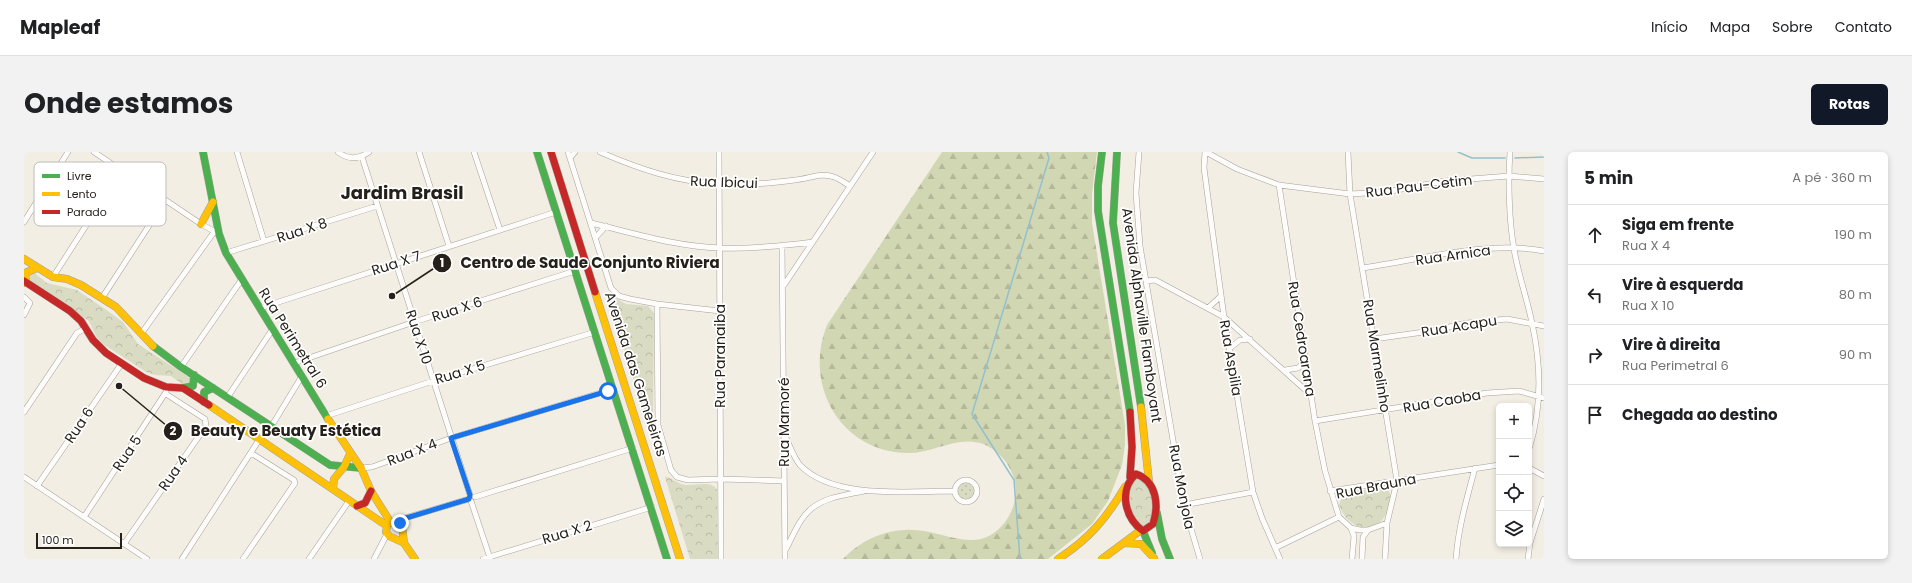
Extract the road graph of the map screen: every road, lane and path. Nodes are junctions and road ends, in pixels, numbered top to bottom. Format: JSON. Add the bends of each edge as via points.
{"nodes":[{"id":1,"x":68,"y":152,"type":"edge"},
{"id":2,"x":94,"y":152,"type":"edge"},
{"id":3,"x":203,"y":152,"type":"edge"},
{"id":4,"x":237,"y":152,"type":"edge"},
{"id":5,"x":338,"y":152,"type":"edge"},
{"id":6,"x":369,"y":152,"type":"edge"},
{"id":7,"x":419,"y":152,"type":"edge"},
{"id":8,"x":474,"y":152,"type":"edge"},
{"id":9,"x":537,"y":152,"type":"edge"},
{"id":10,"x":551,"y":152,"type":"edge"},
{"id":11,"x":568,"y":152,"type":"edge"},
{"id":12,"x":575,"y":152,"type":"edge"},
{"id":13,"x":600,"y":152,"type":"edge"},
{"id":14,"x":720,"y":152,"type":"edge"},
{"id":15,"x":873,"y":152,"type":"edge"},
{"id":16,"x":1102,"y":152,"type":"edge"},
{"id":17,"x":1117,"y":152,"type":"edge"},
{"id":18,"x":1139,"y":152,"type":"edge"},
{"id":19,"x":1205,"y":152,"type":"edge"},
{"id":20,"x":1348,"y":152,"type":"edge"},
{"id":21,"x":1510,"y":152,"type":"edge"},
{"id":22,"x":362,"y":156,"type":"junction"},
{"id":23,"x":570,"y":158,"type":"junction"},
{"id":24,"x":62,"y":162,"type":"edge"},
{"id":25,"x":108,"y":162,"type":"edge"},
{"id":26,"x":1509,"y":176,"type":"junction"},
{"id":27,"x":1544,"y":179,"type":"edge"},
{"id":28,"x":720,"y":184,"type":"junction"},
{"id":29,"x":1279,"y":185,"type":"junction"},
{"id":30,"x":850,"y":186,"type":"junction"},
{"id":31,"x":1350,"y":194,"type":"junction"},
{"id":32,"x":166,"y":202,"type":"edge"},
{"id":33,"x":213,"y":202,"type":"junction"},
{"id":34,"x":34,"y":206,"type":"edge"},
{"id":35,"x":377,"y":206,"type":"junction"},
{"id":36,"x":556,"y":212,"type":"junction"},
{"id":37,"x":24,"y":222,"type":"edge"},
{"id":38,"x":591,"y":223,"type":"junction"},
{"id":39,"x":201,"y":224,"type":"junction"},
{"id":40,"x":86,"y":226,"type":"edge"},
{"id":41,"x":149,"y":226,"type":"edge"},
{"id":42,"x":606,"y":226,"type":"junction"},
{"id":43,"x":500,"y":230,"type":"junction"},
{"id":44,"x":216,"y":233,"type":"junction"},
{"id":45,"x":596,"y":237,"type":"junction"},
{"id":46,"x":264,"y":241,"type":"junction"},
{"id":47,"x":813,"y":242,"type":"junction"},
{"id":48,"x":449,"y":246,"type":"junction"},
{"id":49,"x":782,"y":246,"type":"junction"},
{"id":50,"x":720,"y":248,"type":"junction"},
{"id":51,"x":1514,"y":248,"type":"junction"},
{"id":52,"x":1544,"y":251,"type":"edge"},
{"id":53,"x":226,"y":253,"type":"junction"},
{"id":54,"x":24,"y":259,"type":"edge"},
{"id":55,"x":396,"y":264,"type":"junction"},
{"id":56,"x":37,"y":268,"type":"junction"},
{"id":57,"x":1362,"y":268,"type":"junction"},
{"id":58,"x":575,"y":271,"type":"junction"},
{"id":59,"x":53,"y":277,"type":"junction"},
{"id":60,"x":242,"y":279,"type":"junction"},
{"id":61,"x":1146,"y":281,"type":"junction"},
{"id":62,"x":25,"y":282,"type":"edge"},
{"id":63,"x":784,"y":285,"type":"junction"},
{"id":64,"x":1221,"y":296,"type":"junction"},
{"id":65,"x":24,"y":297,"type":"edge"},
{"id":66,"x":102,"y":298,"type":"junction"},
{"id":67,"x":657,"y":304,"type":"junction"},
{"id":68,"x":260,"y":308,"type":"junction"},
{"id":69,"x":1208,"y":308,"type":"junction"},
{"id":70,"x":720,"y":311,"type":"junction"},
{"id":71,"x":24,"y":315,"type":"edge"},
{"id":72,"x":1224,"y":317,"type":"junction"},
{"id":73,"x":414,"y":322,"type":"junction"},
{"id":74,"x":1533,"y":323,"type":"junction"},
{"id":75,"x":1544,"y":326,"type":"edge"},
{"id":76,"x":86,"y":328,"type":"junction"},
{"id":77,"x":272,"y":330,"type":"junction"},
{"id":78,"x":595,"y":332,"type":"junction"},
{"id":79,"x":141,"y":334,"type":"junction"},
{"id":80,"x":1250,"y":339,"type":"junction"},
{"id":81,"x":1374,"y":339,"type":"junction"},
{"id":82,"x":1230,"y":348,"type":"junction"},
{"id":83,"x":1306,"y":360,"type":"junction"},
{"id":84,"x":122,"y":363,"type":"junction"},
{"id":85,"x":294,"y":363,"type":"junction"},
{"id":86,"x":181,"y":367,"type":"junction"},
{"id":87,"x":1285,"y":370,"type":"junction"},
{"id":88,"x":194,"y":375,"type":"junction"},
{"id":89,"x":302,"y":376,"type":"junction"},
{"id":90,"x":433,"y":381,"type":"junction"},
{"id":91,"x":183,"y":388,"type":"junction"},
{"id":92,"x":213,"y":388,"type":"junction"},
{"id":93,"x":613,"y":389,"type":"junction"},
{"id":94,"x":166,"y":390,"type":"junction"},
{"id":95,"x":1311,"y":395,"type":"junction"},
{"id":96,"x":1541,"y":397,"type":"edge"},
{"id":97,"x":227,"y":398,"type":"junction"},
{"id":98,"x":630,"y":400,"type":"junction"},
{"id":99,"x":204,"y":402,"type":"junction"},
{"id":100,"x":1386,"y":410,"type":"junction"},
{"id":101,"x":24,"y":412,"type":"edge"},
{"id":102,"x":326,"y":416,"type":"junction"},
{"id":103,"x":1315,"y":421,"type":"junction"},
{"id":104,"x":271,"y":427,"type":"junction"},
{"id":105,"x":785,"y":437,"type":"junction"},
{"id":106,"x":451,"y":438,"type":"junction"},
{"id":107,"x":1532,"y":439,"type":"edge"},
{"id":108,"x":260,"y":440,"type":"junction"},
{"id":109,"x":633,"y":448,"type":"junction"},
{"id":110,"x":251,"y":453,"type":"junction"},
{"id":111,"x":350,"y":454,"type":"junction"},
{"id":112,"x":1496,"y":464,"type":"edge"},
{"id":113,"x":344,"y":467,"type":"junction"},
{"id":114,"x":372,"y":467,"type":"junction"},
{"id":115,"x":361,"y":468,"type":"junction"},
{"id":116,"x":1475,"y":468,"type":"junction"},
{"id":117,"x":1532,"y":470,"type":"edge"},
{"id":118,"x":1544,"y":476,"type":"edge"},
{"id":119,"x":24,"y":477,"type":"edge"},
{"id":120,"x":364,"y":477,"type":"junction"},
{"id":121,"x":721,"y":479,"type":"junction"},
{"id":122,"x":1128,"y":480,"type":"junction"},
{"id":123,"x":784,"y":481,"type":"junction"},
{"id":124,"x":1397,"y":481,"type":"junction"},
{"id":125,"x":1149,"y":482,"type":"junction"},
{"id":126,"x":37,"y":486,"type":"junction"},
{"id":127,"x":839,"y":486,"type":"junction"},
{"id":128,"x":333,"y":489,"type":"junction"},
{"id":129,"x":371,"y":491,"type":"junction"},
{"id":130,"x":867,"y":491,"type":"junction"},
{"id":131,"x":954,"y":491,"type":"junction"},
{"id":132,"x":1330,"y":491,"type":"junction"},
{"id":133,"x":1253,"y":492,"type":"junction"},
{"id":134,"x":838,"y":496,"type":"junction"},
{"id":135,"x":471,"y":498,"type":"junction"},
{"id":136,"x":1544,"y":499,"type":"edge"},
{"id":137,"x":349,"y":501,"type":"junction"},
{"id":138,"x":1184,"y":505,"type":"junction"},
{"id":139,"x":357,"y":506,"type":"junction"},
{"id":140,"x":652,"y":506,"type":"junction"},
{"id":141,"x":1156,"y":506,"type":"junction"},
{"id":142,"x":84,"y":517,"type":"junction"},
{"id":143,"x":1339,"y":517,"type":"junction"},
{"id":144,"x":400,"y":523,"type":"junction"},
{"id":145,"x":1387,"y":523,"type":"junction"},
{"id":146,"x":1351,"y":528,"type":"junction"},
{"id":147,"x":1142,"y":530,"type":"junction"},
{"id":148,"x":1368,"y":530,"type":"junction"},
{"id":149,"x":403,"y":533,"type":"junction"},
{"id":150,"x":392,"y":537,"type":"junction"},
{"id":151,"x":404,"y":543,"type":"junction"},
{"id":152,"x":1125,"y":543,"type":"junction"},
{"id":153,"x":124,"y":544,"type":"junction"},
{"id":154,"x":1275,"y":548,"type":"junction"},
{"id":155,"x":785,"y":550,"type":"junction"},
{"id":156,"x":490,"y":557,"type":"edge"},
{"id":157,"x":147,"y":559,"type":"edge"},
{"id":158,"x":182,"y":559,"type":"edge"},
{"id":159,"x":243,"y":559,"type":"edge"},
{"id":160,"x":309,"y":559,"type":"edge"},
{"id":161,"x":374,"y":559,"type":"edge"},
{"id":162,"x":414,"y":559,"type":"edge"},
{"id":163,"x":482,"y":559,"type":"edge"},
{"id":164,"x":667,"y":559,"type":"edge"},
{"id":165,"x":680,"y":559,"type":"edge"},
{"id":166,"x":721,"y":559,"type":"edge"},
{"id":167,"x":785,"y":559,"type":"edge"},
{"id":168,"x":1058,"y":559,"type":"edge"},
{"id":169,"x":1102,"y":559,"type":"edge"},
{"id":170,"x":1155,"y":559,"type":"edge"},
{"id":171,"x":1170,"y":559,"type":"edge"},
{"id":172,"x":1200,"y":559,"type":"edge"},
{"id":173,"x":1280,"y":559,"type":"edge"},
{"id":174,"x":1352,"y":559,"type":"edge"},
{"id":175,"x":1362,"y":559,"type":"edge"},
{"id":176,"x":1385,"y":559,"type":"edge"},
{"id":177,"x":1456,"y":559,"type":"edge"},
{"id":178,"x":1528,"y":559,"type":"edge"}],
"edges":[{"from":1,"to":24,"type":"street"},
{"from":2,"to":25,"type":"street"},
{"from":3,"to":33,"type":"street","name":"Rua Perimetral 6"},
{"from":4,"to":46,"type":"street"},
{"from":5,"to":22,"type":"street","via":[[346,157]]},
{"from":6,"to":22,"type":"street"},
{"from":7,"to":48,"type":"street"},
{"from":8,"to":43,"type":"street"},
{"from":9,"to":36,"type":"street","name":"Avenida das Gameleiras"},
{"from":10,"to":98,"type":"street","name":"Avenida das Gameleiras"},
{"from":11,"to":23,"type":"street"},
{"from":12,"to":23,"type":"street"},
{"from":13,"to":28,"type":"street","name":"Rua Ibicui","via":[[635,167],[675,179]]},
{"from":14,"to":28,"type":"street","name":"Rua Paranaiba"},
{"from":15,"to":30,"type":"street"},
{"from":16,"to":122,"type":"street","name":"Avenida Alphaville Flamboyant","via":[[1098,211],[1131,421],[1132,447]]},
{"from":17,"to":125,"type":"street","name":"Avenida Alphaville Flamboyant","via":[[1113,223],[1142,414]]},
{"from":18,"to":61,"type":"street","name":"Rua Monjola","via":[[1136,193],[1140,246]]},
{"from":19,"to":29,"type":"street","name":"Rua Pau-Cetim","via":[[1237,169]]},
{"from":19,"to":64,"type":"street","name":"Rua Aspilia","via":[[1204,168]]},
{"from":20,"to":31,"type":"street","name":"Rua Marmelinho"},
{"from":21,"to":26,"type":"street"},
{"from":22,"to":35,"type":"street","name":"Rua X 10"},
{"from":23,"to":38,"type":"street"},
{"from":26,"to":27,"type":"street","name":"Rua Pau-Cetim"},
{"from":26,"to":31,"type":"street","name":"Rua Pau-Cetim","via":[[1445,181],[1386,192]]},
{"from":26,"to":51,"type":"street"},
{"from":28,"to":30,"type":"street","name":"Rua Ibicui","via":[[763,184],[820,175],[834,177]]},
{"from":28,"to":50,"type":"street","name":"Rua Paranaiba"},
{"from":29,"to":31,"type":"street","name":"Rua Pau-Cetim"},
{"from":29,"to":83,"type":"street","name":"Rua Cedroarana"},
{"from":30,"to":47,"type":"street"},
{"from":31,"to":57,"type":"street","name":"Rua Marmelinho"},
{"from":32,"to":39,"type":"street"},
{"from":33,"to":39,"type":"street"},
{"from":33,"to":44,"type":"street","name":"Rua Perimetral 6"},
{"from":34,"to":37,"type":"street"},
{"from":35,"to":46,"type":"street","name":"Rua X 8"},
{"from":35,"to":55,"type":"street","name":"Rua X 10"},
{"from":36,"to":43,"type":"street","name":"Rua X 7"},
{"from":36,"to":58,"type":"street","name":"Avenida das Gameleiras"},
{"from":38,"to":42,"type":"street"},
{"from":38,"to":45,"type":"street"},
{"from":39,"to":44,"type":"street"},
{"from":40,"to":59,"type":"street"},
{"from":41,"to":66,"type":"street"},
{"from":42,"to":45,"type":"street"},
{"from":42,"to":50,"type":"street","via":[[674,243]]},
{"from":43,"to":48,"type":"street","name":"Rua X 7"},
{"from":44,"to":53,"type":"street","name":"Rua Perimetral 6"},
{"from":44,"to":79,"type":"street"},
{"from":45,"to":67,"type":"street","via":[[611,288],[619,296]]},
{"from":46,"to":53,"type":"street","name":"Rua X 8"},
{"from":47,"to":49,"type":"street"},
{"from":47,"to":63,"type":"street"},
{"from":48,"to":55,"type":"street","name":"Rua X 7"},
{"from":49,"to":50,"type":"street"},
{"from":49,"to":63,"type":"street","name":"Rua Mamoré"},
{"from":50,"to":70,"type":"street","name":"Rua Paranaiba"},
{"from":51,"to":52,"type":"street","name":"Rua Arnica"},
{"from":51,"to":57,"type":"street","name":"Rua Arnica","via":[[1474,250]]},
{"from":51,"to":74,"type":"street"},
{"from":53,"to":60,"type":"street","name":"Rua Perimetral 6"},
{"from":54,"to":56,"type":"street"},
{"from":55,"to":68,"type":"street","name":"Rua X 7"},
{"from":55,"to":73,"type":"street","name":"Rua X 10"},
{"from":56,"to":59,"type":"street"},
{"from":56,"to":62,"type":"street","via":[[25,273]]},
{"from":57,"to":81,"type":"street","name":"Rua Marmelinho"},
{"from":58,"to":73,"type":"street","name":"Rua X 6"},
{"from":58,"to":78,"type":"street","name":"Avenida das Gameleiras"},
{"from":59,"to":66,"type":"street","via":[[67,279]]},
{"from":60,"to":68,"type":"street","name":"Rua Perimetral 6"},
{"from":60,"to":86,"type":"street"},
{"from":61,"to":69,"type":"street","via":[[1155,280]]},
{"from":61,"to":138,"type":"street","name":"Rua Monjola"},
{"from":62,"to":76,"type":"street","via":[[70,311]]},
{"from":63,"to":105,"type":"street","name":"Rua Mamoré"},
{"from":64,"to":69,"type":"street"},
{"from":64,"to":72,"type":"street","name":"Rua Aspilia"},
{"from":65,"to":71,"type":"street","via":[[30,303]]},
{"from":66,"to":79,"type":"street","via":[[124,314]]},
{"from":67,"to":70,"type":"street"},
{"from":67,"to":121,"type":"street","via":[[658,424],[670,470],[678,477],[688,480]]},
{"from":68,"to":77,"type":"street","name":"Rua Perimetral 6"},
{"from":69,"to":72,"type":"street"},
{"from":70,"to":121,"type":"street","name":"Rua Paranaiba"},
{"from":72,"to":80,"type":"street"},
{"from":72,"to":82,"type":"street","name":"Rua Aspilia"},
{"from":73,"to":85,"type":"street","name":"Rua X 6"},
{"from":73,"to":90,"type":"street","name":"Rua X 10"},
{"from":74,"to":75,"type":"street","name":"Rua Acapu"},
{"from":74,"to":81,"type":"street","name":"Rua Acapu","via":[[1507,319],[1467,323]]},
{"from":74,"to":96,"type":"street"},
{"from":76,"to":84,"type":"street","via":[[106,353]]},
{"from":76,"to":101,"type":"street","via":[[77,333]]},
{"from":77,"to":85,"type":"street","name":"Rua Perimetral 6"},
{"from":77,"to":97,"type":"street"},
{"from":78,"to":90,"type":"street","name":"Rua X 5"},
{"from":78,"to":93,"type":"street","name":"Avenida das Gameleiras"},
{"from":79,"to":86,"type":"street"},
{"from":80,"to":82,"type":"street","via":[[1240,340]]},
{"from":80,"to":87,"type":"street"},
{"from":81,"to":100,"type":"street","name":"Rua Marmelinho"},
{"from":82,"to":133,"type":"street","name":"Rua Aspilia"},
{"from":83,"to":87,"type":"street","via":[[1298,368]]},
{"from":83,"to":95,"type":"street","name":"Rua Cedroarana"},
{"from":84,"to":94,"type":"street"},
{"from":84,"to":126,"type":"street","name":"Rua 6"},
{"from":85,"to":89,"type":"street","name":"Rua Perimetral 6"},
{"from":86,"to":88,"type":"street"},
{"from":87,"to":95,"type":"street"},
{"from":88,"to":91,"type":"street","via":[[193,386]]},
{"from":88,"to":92,"type":"street"},
{"from":89,"to":102,"type":"street","name":"Rua Perimetral 6"},
{"from":89,"to":104,"type":"street"},
{"from":90,"to":102,"type":"street","name":"Rua X 5"},
{"from":90,"to":106,"type":"street","name":"Rua X 10"},
{"from":91,"to":94,"type":"street"},
{"from":91,"to":99,"type":"street"},
{"from":92,"to":97,"type":"street"},
{"from":92,"to":99,"type":"street","via":[[204,392]]},
{"from":93,"to":98,"type":"street","via":[[622,389]]},
{"from":93,"to":106,"type":"street","name":"Rua X 4"},
{"from":93,"to":109,"type":"street","name":"Avenida das Gameleiras"},
{"from":94,"to":142,"type":"street","name":"Rua 5"},
{"from":94,"to":153,"type":"street","name":"Rua 4","via":[[205,419],[206,426]]},
{"from":95,"to":103,"type":"street","name":"Rua Cedroarana"},
{"from":96,"to":100,"type":"street","name":"Rua Caoba","via":[[1518,391],[1487,393]]},
{"from":96,"to":107,"type":"street"},
{"from":97,"to":104,"type":"street"},
{"from":98,"to":165,"type":"street","name":"Avenida das Gameleiras"},
{"from":99,"to":108,"type":"street"},
{"from":100,"to":103,"type":"street","name":"Rua Caoba"},
{"from":100,"to":124,"type":"street","name":"Rua Marmelinho"},
{"from":102,"to":111,"type":"street","name":"Rua Perimetral 6"},
{"from":103,"to":132,"type":"street","name":"Rua Cedroarana"},
{"from":104,"to":113,"type":"street","via":[[330,465]]},
{"from":105,"to":123,"type":"street","name":"Rua Mamoré"},
{"from":105,"to":127,"type":"street","via":[[800,465],[822,480]]},
{"from":106,"to":114,"type":"street","name":"Rua X 4"},
{"from":106,"to":135,"type":"street","name":"Rua X 10"},
{"from":108,"to":110,"type":"street"},
{"from":108,"to":128,"type":"street"},
{"from":109,"to":135,"type":"street"},
{"from":109,"to":140,"type":"street","name":"Avenida das Gameleiras"},
{"from":110,"to":158,"type":"street"},
{"from":110,"to":159,"type":"street","via":[[295,483]]},
{"from":111,"to":113,"type":"street"},
{"from":111,"to":115,"type":"street","name":"Rua Perimetral 6"},
{"from":112,"to":116,"type":"street","name":"Rua Brauna"},
{"from":113,"to":115,"type":"street"},
{"from":113,"to":128,"type":"street","via":[[334,479]]},
{"from":114,"to":115,"type":"street","name":"Rua X 4"},
{"from":114,"to":120,"type":"street","name":"Rua X 4"},
{"from":115,"to":120,"type":"street","name":"Rua Perimetral 6"},
{"from":116,"to":124,"type":"street","name":"Rua Brauna"},
{"from":116,"to":177,"type":"street","via":[[1462,517]]},
{"from":117,"to":118,"type":"street"},
{"from":119,"to":126,"type":"street"},
{"from":120,"to":129,"type":"street","name":"Rua Perimetral 6"},
{"from":121,"to":123,"type":"street"},
{"from":121,"to":166,"type":"street","name":"Rua Paranaiba"},
{"from":122,"to":125,"type":"street","via":[[1136,474],[1142,474]]},
{"from":122,"to":147,"type":"street","name":"Avenida Alphaville Flamboyant","via":[[1125,500],[1136,526]]},
{"from":122,"to":168,"type":"street","via":[[1100,527],[1087,540]]},
{"from":123,"to":155,"type":"street","name":"Rua Mamoré"},
{"from":124,"to":132,"type":"street","name":"Rua Brauna"},
{"from":124,"to":145,"type":"street","name":"Rua Marmelinho"},
{"from":125,"to":141,"type":"street","name":"Avenida Alphaville Flamboyant"},
{"from":126,"to":142,"type":"street"},
{"from":127,"to":130,"type":"street"},
{"from":127,"to":134,"type":"street"},
{"from":128,"to":137,"type":"street"},
{"from":129,"to":139,"type":"street","via":[[365,503]]},
{"from":129,"to":144,"type":"street","name":"Rua Perimetral 6","via":[[391,523]]},
{"from":130,"to":131,"type":"street"},
{"from":130,"to":134,"type":"street"},
{"from":131,"to":131,"type":"street","via":[[957,498],[963,502],[974,499],[977,492],[975,485],[966,480],[959,482]]},
{"from":132,"to":143,"type":"street","name":"Rua Brauna"},
{"from":133,"to":138,"type":"street"},
{"from":133,"to":154,"type":"street","name":"Rua Aspilia"},
{"from":134,"to":155,"type":"street","via":[[810,510]]},
{"from":135,"to":144,"type":"street","via":[[406,518]]},
{"from":135,"to":156,"type":"street","name":"Rua X 10"},
{"from":136,"to":178,"type":"street","via":[[1530,543]]},
{"from":137,"to":139,"type":"street"},
{"from":137,"to":160,"type":"street"},
{"from":138,"to":172,"type":"street","name":"Rua Monjola"},
{"from":139,"to":150,"type":"street","via":[[387,526]]},
{"from":140,"to":156,"type":"street","name":"Rua X 2"},
{"from":140,"to":164,"type":"street","name":"Avenida das Gameleiras"},
{"from":141,"to":147,"type":"street","via":[[1153,524]]},
{"from":141,"to":171,"type":"street","via":[[1162,539]]},
{"from":142,"to":153,"type":"street"},
{"from":143,"to":146,"type":"street","name":"Rua Brauna"},
{"from":143,"to":154,"type":"street"},
{"from":144,"to":149,"type":"street"},
{"from":145,"to":148,"type":"street"},
{"from":145,"to":176,"type":"street","name":"Rua Marmelinho"},
{"from":146,"to":148,"type":"street"},
{"from":146,"to":174,"type":"street","via":[[1354,536]]},
{"from":147,"to":152,"type":"street"},
{"from":147,"to":170,"type":"street"},
{"from":148,"to":175,"type":"street","via":[[1363,537]]},
{"from":149,"to":150,"type":"street","via":[[400,537]]},
{"from":149,"to":151,"type":"street"},
{"from":150,"to":151,"type":"street"},
{"from":150,"to":161,"type":"street"},
{"from":151,"to":162,"type":"street"},
{"from":152,"to":169,"type":"street"},
{"from":152,"to":170,"type":"street","via":[[1140,544]]},
{"from":153,"to":157,"type":"street"},
{"from":154,"to":173,"type":"street","name":"Rua Aspilia"},
{"from":155,"to":167,"type":"street","name":"Rua Mamoré"},
{"from":156,"to":163,"type":"street","name":"Rua X 2"}]}
